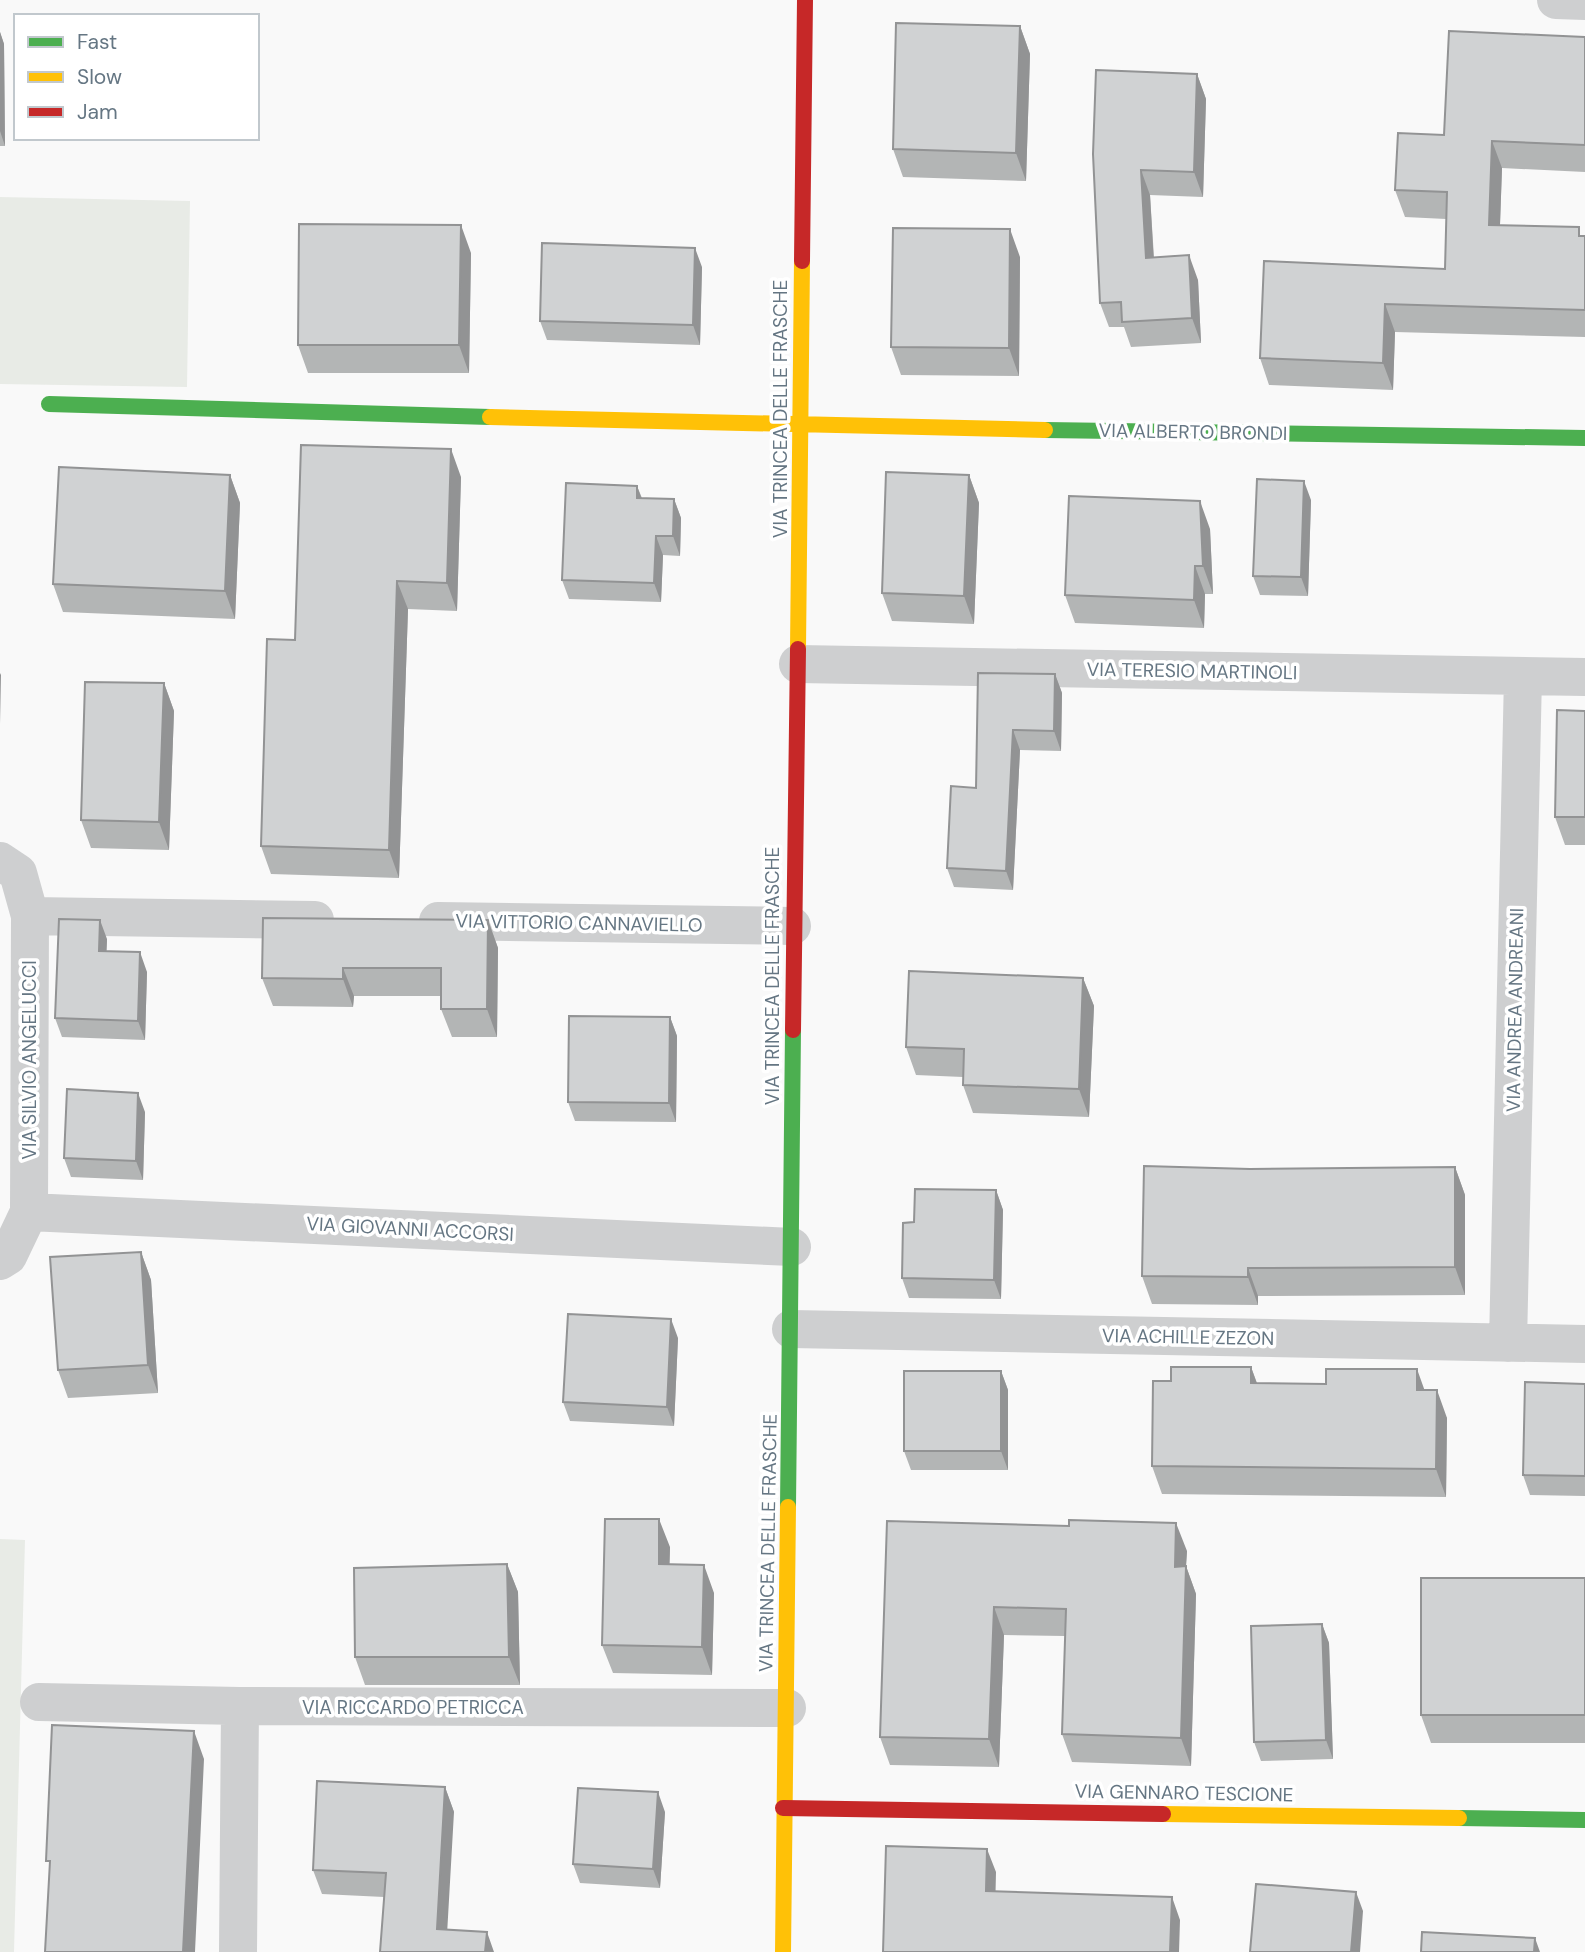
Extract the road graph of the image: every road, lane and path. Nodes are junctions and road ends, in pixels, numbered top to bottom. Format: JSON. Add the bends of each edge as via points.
{"nodes":[{"id":1,"x":805,"y":0,"type":"edge"},
{"id":2,"x":1556,"y":0,"type":"edge"},
{"id":3,"x":1585,"y":1,"type":"edge"},
{"id":4,"x":49,"y":404,"type":"dead end"},
{"id":5,"x":802,"y":426,"type":"junction"},
{"id":6,"x":1585,"y":438,"type":"edge"},
{"id":7,"x":798,"y":664,"type":"junction"},
{"id":8,"x":1522,"y":676,"type":"junction"},
{"id":9,"x":1585,"y":677,"type":"edge"},
{"id":10,"x":0,"y":861,"type":"edge"},
{"id":11,"x":30,"y":916,"type":"junction"},
{"id":12,"x":349,"y":920,"type":"edge"},
{"id":13,"x":404,"y":921,"type":"edge"},
{"id":14,"x":792,"y":926,"type":"junction"},
{"id":15,"x":29,"y":1212,"type":"junction"},
{"id":16,"x":792,"y":1247,"type":"junction"},
{"id":17,"x":0,"y":1261,"type":"edge"},
{"id":18,"x":791,"y":1329,"type":"junction"},
{"id":19,"x":1508,"y":1343,"type":"junction"},
{"id":20,"x":1585,"y":1344,"type":"edge"},
{"id":21,"x":39,"y":1702,"type":"dead end"},
{"id":22,"x":240,"y":1706,"type":"junction"},
{"id":23,"x":787,"y":1709,"type":"junction"},
{"id":24,"x":783,"y":1808,"type":"junction"},
{"id":25,"x":1585,"y":1820,"type":"edge"},
{"id":26,"x":238,"y":1952,"type":"edge"},
{"id":27,"x":783,"y":1952,"type":"edge"}],
"edges":[{"from":1,"to":5,"type":"street","name":"VIA TRINCEA DELLE FRASCHE"},
{"from":2,"to":3,"type":"street"},
{"from":4,"to":5,"type":"street","name":"VIA ALBERTO BRONDI"},
{"from":5,"to":6,"type":"street","name":"VIA ALBERTO BRONDI"},
{"from":5,"to":7,"type":"street","name":"VIA TRINCEA DELLE FRASCHE"},
{"from":7,"to":8,"type":"street","name":"VIA TERESIO MARTINOLI"},
{"from":7,"to":14,"type":"street","name":"VIA TRINCEA DELLE FRASCHE"},
{"from":8,"to":9,"type":"street","name":"VIA TERESIO MARTINOLI"},
{"from":8,"to":19,"type":"street","name":"VIA ANDREA ANDREANI"},
{"from":10,"to":11,"type":"street","name":"VIA SILVIO ANGELUCCI","via":[[18,873]]},
{"from":11,"to":12,"type":"street"},
{"from":11,"to":15,"type":"street","name":"VIA SILVIO ANGELUCCI"},
{"from":13,"to":14,"type":"street","name":"VIA VITTORIO CANNAVIELLO"},
{"from":14,"to":16,"type":"street","name":"VIA TRINCEA DELLE FRASCHE"},
{"from":15,"to":16,"type":"street","name":"VIA GIOVANNI ACCORSI"},
{"from":15,"to":17,"type":"street","name":"VIA SILVIO ANGELUCCI","via":[[9,1256]]},
{"from":16,"to":18,"type":"street","name":"VIA TRINCEA DELLE FRASCHE"},
{"from":18,"to":19,"type":"street","name":"VIA ACHILLE ZEZON"},
{"from":18,"to":23,"type":"street","name":"VIA TRINCEA DELLE FRASCHE"},
{"from":19,"to":20,"type":"street","name":"VIA ACHILLE ZEZON"},
{"from":21,"to":22,"type":"street","name":"VIA RICCARDO PETRICCA"},
{"from":22,"to":23,"type":"street","name":"VIA RICCARDO PETRICCA"},
{"from":22,"to":26,"type":"street"},
{"from":23,"to":24,"type":"street","name":"VIA TRINCEA DELLE FRASCHE"},
{"from":24,"to":25,"type":"street","name":"VIA GENNARO TESCIONE"},
{"from":24,"to":27,"type":"street","name":"VIA TRINCEA DELLE FRASCHE"}]}
